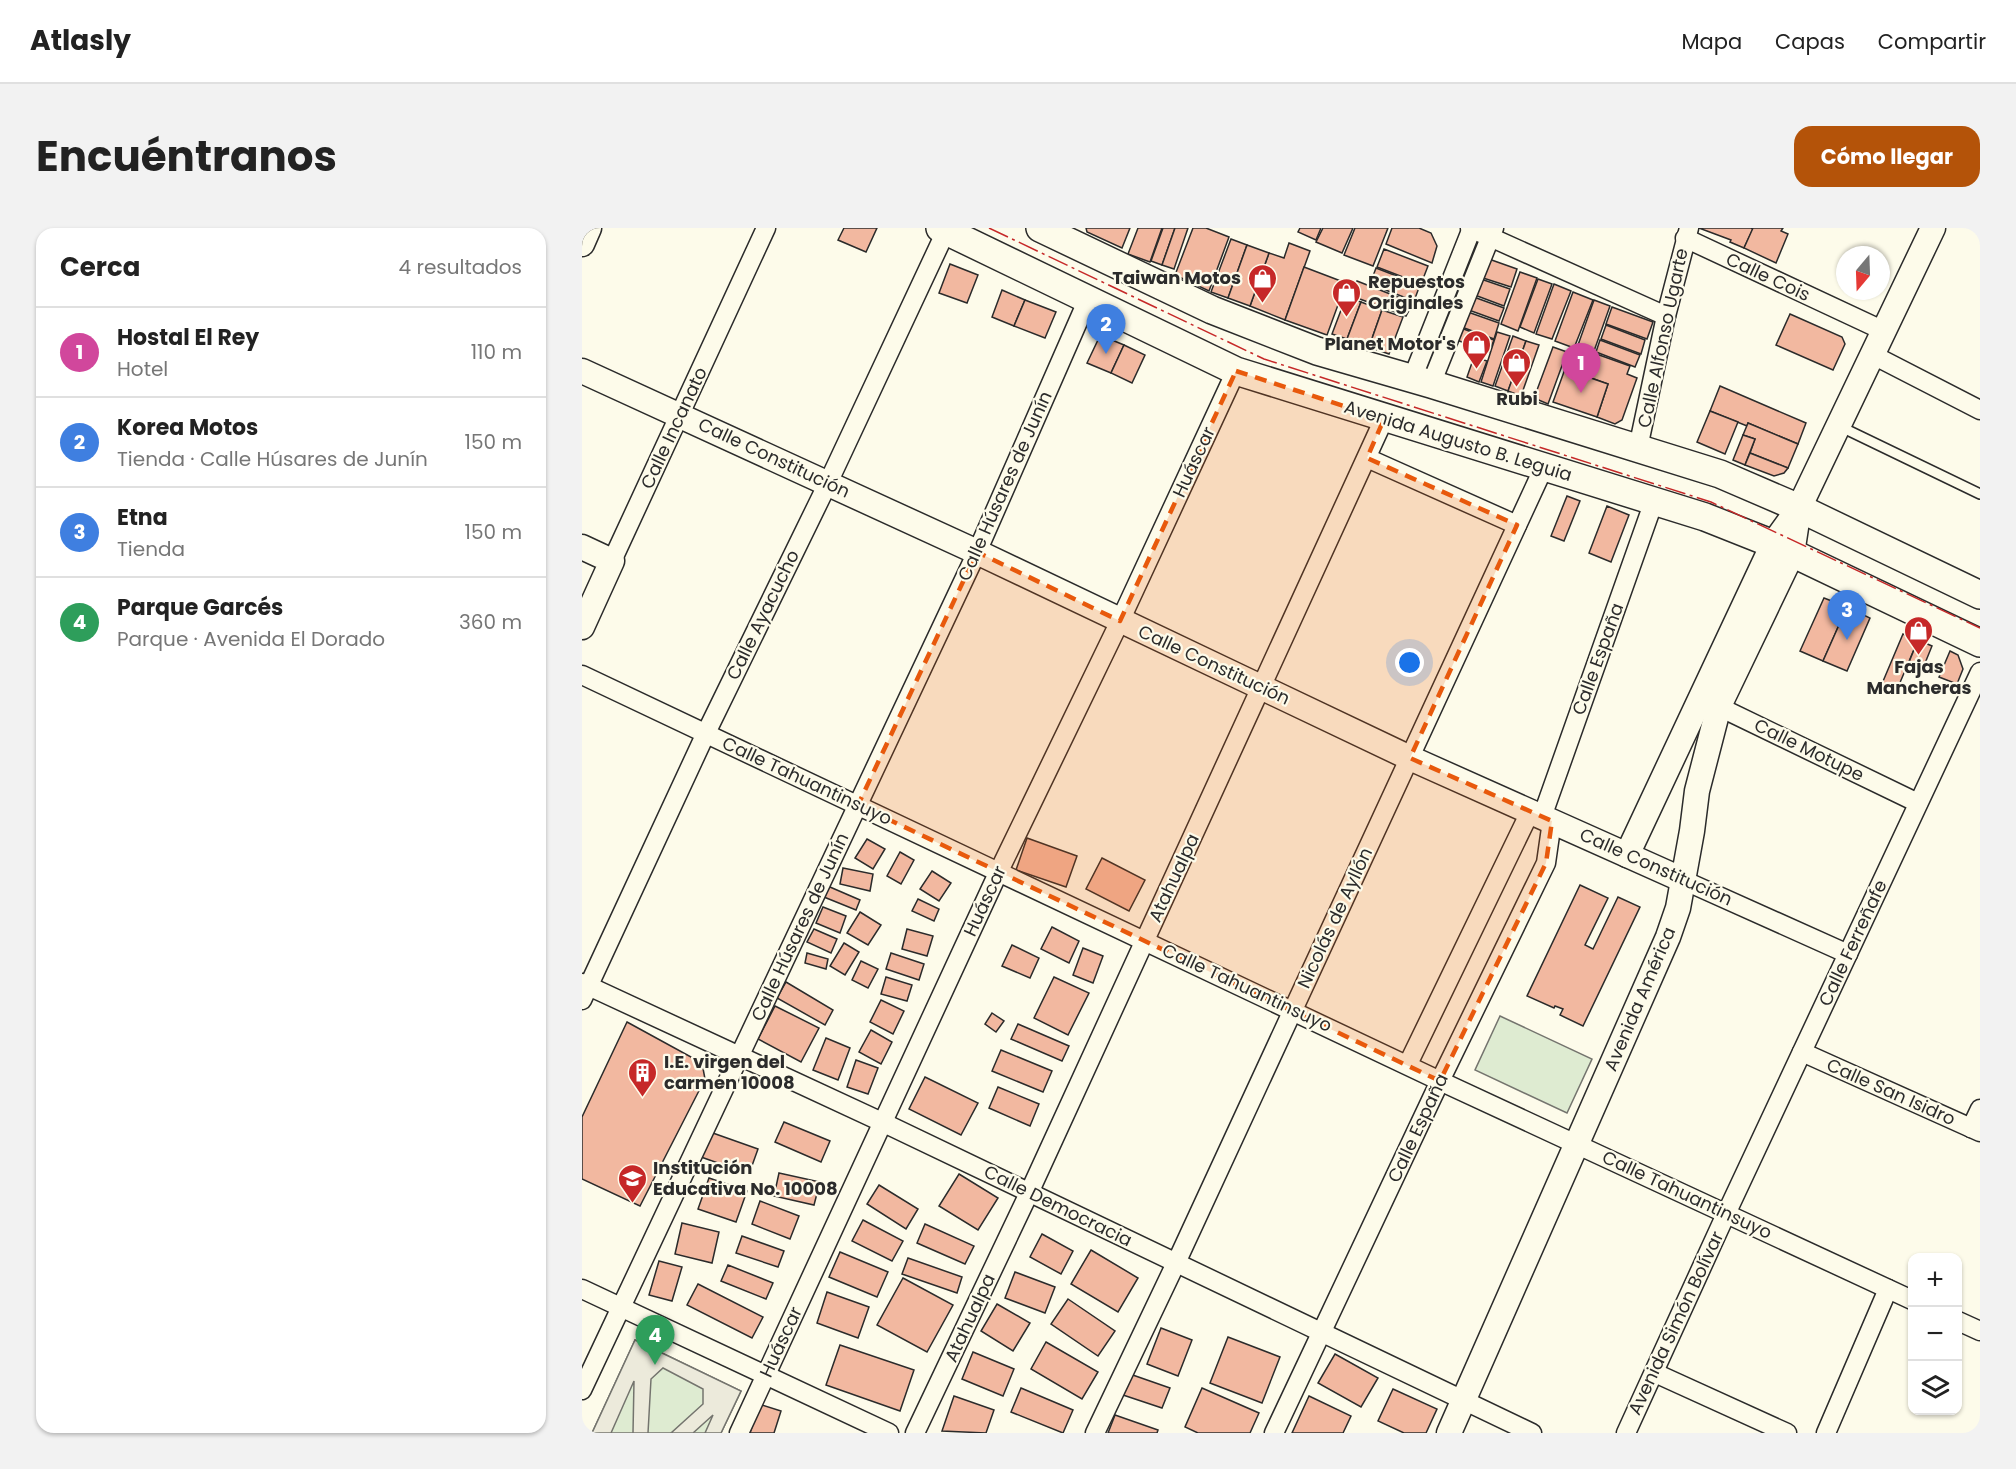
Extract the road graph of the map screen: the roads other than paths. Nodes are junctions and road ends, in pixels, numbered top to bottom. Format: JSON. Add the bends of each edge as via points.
{"nodes":[{"id":1,"x":589,"y":228,"type":"edge"},
{"id":2,"x":766,"y":228,"type":"edge"},
{"id":3,"x":1040,"y":228,"type":"edge"},
{"id":4,"x":1471,"y":228,"type":"edge"},
{"id":5,"x":1932,"y":228,"type":"edge"},
{"id":6,"x":943,"y":229,"type":"edge"},
{"id":7,"x":1492,"y":233,"type":"edge"},
{"id":8,"x":1687,"y":233,"type":"edge"},
{"id":9,"x":1070,"y":235,"type":"edge"},
{"id":10,"x":582,"y":244,"type":"edge"},
{"id":11,"x":1050,"y":280,"type":"junction"},
{"id":12,"x":1088,"y":299,"type":"junction"},
{"id":13,"x":1666,"y":316,"type":"junction"},
{"id":14,"x":1884,"y":331,"type":"junction"},
{"id":15,"x":1873,"y":355,"type":"junction"},
{"id":16,"x":582,"y":370,"type":"edge"},
{"id":17,"x":1236,"y":371,"type":"junction"},
{"id":18,"x":1421,"y":381,"type":"junction"},
{"id":19,"x":1980,"y":410,"type":"edge"},
{"id":20,"x":680,"y":415,"type":"junction"},
{"id":21,"x":1384,"y":419,"type":"junction"},
{"id":22,"x":1839,"y":426,"type":"junction"},
{"id":23,"x":1638,"y":448,"type":"junction"},
{"id":24,"x":1366,"y":458,"type":"junction"},
{"id":25,"x":1544,"y":467,"type":"junction"},
{"id":26,"x":828,"y":483,"type":"junction"},
{"id":27,"x":1980,"y":494,"type":"edge"},
{"id":28,"x":1654,"y":501,"type":"junction"},
{"id":29,"x":1799,"y":508,"type":"junction"},
{"id":30,"x":1517,"y":525,"type":"junction"},
{"id":31,"x":582,"y":547,"type":"edge"},
{"id":32,"x":1782,"y":549,"type":"junction"},
{"id":33,"x":976,"y":552,"type":"junction"},
{"id":34,"x":612,"y":561,"type":"junction"},
{"id":35,"x":1980,"y":595,"type":"edge"},
{"id":36,"x":1120,"y":621,"type":"junction"},
{"id":37,"x":582,"y":627,"type":"edge"},
{"id":38,"x":1980,"y":643,"type":"edge"},
{"id":39,"x":1980,"y":672,"type":"edge"},
{"id":40,"x":582,"y":675,"type":"edge"},
{"id":41,"x":1262,"y":688,"type":"junction"},
{"id":42,"x":1709,"y":702,"type":"junction"},
{"id":43,"x":706,"y":733,"type":"junction"},
{"id":44,"x":1410,"y":758,"type":"junction"},
{"id":45,"x":1918,"y":803,"type":"junction"},
{"id":46,"x":858,"y":805,"type":"junction"},
{"id":47,"x":1541,"y":816,"type":"junction"},
{"id":48,"x":1627,"y":855,"type":"junction"},
{"id":49,"x":999,"y":871,"type":"junction"},
{"id":50,"x":1683,"y":880,"type":"junction"},
{"id":51,"x":1146,"y":940,"type":"junction"},
{"id":52,"x":1848,"y":954,"type":"junction"},
{"id":53,"x":584,"y":990,"type":"edge"},
{"id":54,"x":1292,"y":1010,"type":"junction"},
{"id":55,"x":1802,"y":1052,"type":"junction"},
{"id":56,"x":740,"y":1057,"type":"junction"},
{"id":57,"x":1408,"y":1064,"type":"junction"},
{"id":58,"x":1440,"y":1081,"type":"junction"},
{"id":59,"x":1980,"y":1109,"type":"edge"},
{"id":60,"x":884,"y":1123,"type":"junction"},
{"id":61,"x":1976,"y":1130,"type":"edge"},
{"id":62,"x":1576,"y":1144,"type":"junction"},
{"id":63,"x":1029,"y":1193,"type":"junction"},
{"id":64,"x":1726,"y":1214,"type":"junction"},
{"id":65,"x":1176,"y":1263,"type":"junction"},
{"id":66,"x":1888,"y":1288,"type":"junction"},
{"id":67,"x":582,"y":1289,"type":"edge"},
{"id":68,"x":1908,"y":1298,"type":"edge"},
{"id":69,"x":621,"y":1307,"type":"junction"},
{"id":70,"x":1962,"y":1323,"type":"edge"},
{"id":71,"x":1980,"y":1331,"type":"edge"},
{"id":72,"x":1322,"y":1333,"type":"junction"},
{"id":73,"x":1655,"y":1373,"type":"junction"},
{"id":74,"x":765,"y":1376,"type":"junction"},
{"id":75,"x":582,"y":1390,"type":"edge"},
{"id":76,"x":1464,"y":1401,"type":"junction"},
{"id":77,"x":739,"y":1433,"type":"edge"},
{"id":78,"x":889,"y":1433,"type":"edge"},
{"id":79,"x":915,"y":1433,"type":"edge"},
{"id":80,"x":1095,"y":1433,"type":"edge"},
{"id":81,"x":1274,"y":1433,"type":"edge"},
{"id":82,"x":1449,"y":1433,"type":"edge"},
{"id":83,"x":1532,"y":1433,"type":"edge"},
{"id":84,"x":1626,"y":1433,"type":"edge"},
{"id":85,"x":1787,"y":1433,"type":"edge"},
{"id":86,"x":1826,"y":1433,"type":"edge"}],
"edges":[{"from":1,"to":10,"type":"street"},
{"from":2,"to":20,"type":"street","name":"Calle Incanato"},
{"from":3,"to":9,"type":"main road"},
{"from":4,"to":7,"type":"street"},
{"from":4,"to":18,"type":"street"},
{"from":5,"to":14,"type":"street","name":"Avenida América"},
{"from":6,"to":11,"type":"main road","name":"Avenida Augusto B. Leguia"},
{"from":6,"to":26,"type":"street","name":"Calle Ayacucho"},
{"from":7,"to":13,"type":"street"},
{"from":7,"to":18,"type":"street"},
{"from":8,"to":13,"type":"street","name":"Calle Alfonso Ugarte"},
{"from":8,"to":14,"type":"street","name":"Calle Cois"},
{"from":9,"to":11,"type":"main road"},
{"from":9,"to":18,"type":"main road","via":[[1267,333]]},
{"from":11,"to":12,"type":"main road","name":"Avenida Augusto B. Leguia"},
{"from":12,"to":17,"type":"main road","name":"Avenida Augusto B. Leguia"},
{"from":12,"to":33,"type":"street","name":"Calle Húsares de Junín"},
{"from":13,"to":23,"type":"street","name":"Calle Alfonso Ugarte"},
{"from":14,"to":15,"type":"street","name":"Avenida América"},
{"from":15,"to":19,"type":"street"},
{"from":15,"to":22,"type":"street","name":"Avenida América"},
{"from":16,"to":20,"type":"street","name":"Calle Constitución"},
{"from":17,"to":21,"type":"main road","name":"Avenida Augusto B. Leguia"},
{"from":17,"to":36,"type":"street","name":"Huáscar"},
{"from":18,"to":23,"type":"main road"},
{"from":20,"to":26,"type":"street","name":"Calle Constitución"},
{"from":20,"to":34,"type":"street","name":"Calle Incanato"},
{"from":21,"to":24,"type":"street","name":"Atahualpa"},
{"from":21,"to":25,"type":"main road","name":"Avenida Augusto B. Leguia"},
{"from":22,"to":27,"type":"lane"},
{"from":22,"to":29,"type":"street","name":"Avenida América"},
{"from":23,"to":29,"type":"main road","via":[[1720,474]]},
{"from":24,"to":30,"type":"street"},
{"from":24,"to":41,"type":"street","name":"Atahualpa"},
{"from":25,"to":28,"type":"main road","name":"Avenida Augusto B. Leguia"},
{"from":25,"to":30,"type":"street","name":"Nicolás de Ayllón"},
{"from":26,"to":33,"type":"street","name":"Calle Constitución"},
{"from":26,"to":43,"type":"street","name":"Calle Ayacucho"},
{"from":28,"to":32,"type":"main road","name":"Avenida Augusto B. Leguia"},
{"from":28,"to":47,"type":"street","name":"Calle España"},
{"from":29,"to":32,"type":"street","name":"Avenida América"},
{"from":29,"to":35,"type":"main road"},
{"from":30,"to":44,"type":"street","name":"Nicolás de Ayllón"},
{"from":31,"to":34,"type":"street"},
{"from":32,"to":38,"type":"main road","name":"Avenida Augusto B. Leguia"},
{"from":32,"to":42,"type":"street","name":"Avenida América"},
{"from":33,"to":36,"type":"street","name":"Calle Constitución"},
{"from":33,"to":46,"type":"street","name":"Calle Húsares de Junín"},
{"from":34,"to":37,"type":"street","name":"Calle Incanato"},
{"from":36,"to":41,"type":"street","name":"Calle Constitución"},
{"from":36,"to":49,"type":"street","name":"Huáscar"},
{"from":39,"to":45,"type":"street","name":"Calle Ferreñafe"},
{"from":40,"to":43,"type":"street","name":"Calle Tahuantinsuyo"},
{"from":41,"to":44,"type":"street","name":"Calle Constitución"},
{"from":41,"to":51,"type":"street","name":"Atahualpa"},
{"from":42,"to":45,"type":"street","name":"Calle Motupe"},
{"from":42,"to":48,"type":"street","name":"Avenida América"},
{"from":42,"to":50,"type":"street","name":"Avenida América"},
{"from":43,"to":46,"type":"street","name":"Calle Tahuantinsuyo"},
{"from":43,"to":53,"type":"street","name":"Calle Ayacucho"},
{"from":44,"to":47,"type":"street","name":"Calle Constitución"},
{"from":44,"to":54,"type":"street","name":"Nicolás de Ayllón"},
{"from":45,"to":52,"type":"street","name":"Calle Ferreñafe"},
{"from":46,"to":49,"type":"street","name":"Calle Tahuantinsuyo"},
{"from":46,"to":56,"type":"street","name":"Calle Húsares de Junín"},
{"from":47,"to":48,"type":"street","name":"Calle Constitución"},
{"from":47,"to":57,"type":"street","name":"Calle España"},
{"from":47,"to":58,"type":"street","name":"Calle España","via":[[1546,862]]},
{"from":48,"to":50,"type":"street","name":"Calle Constitución"},
{"from":49,"to":51,"type":"street","name":"Calle Tahuantinsuyo"},
{"from":49,"to":60,"type":"street","name":"Huáscar"},
{"from":50,"to":52,"type":"street","name":"Calle Constitución"},
{"from":50,"to":62,"type":"street","name":"Avenida América","via":[[1668,937]]},
{"from":51,"to":54,"type":"street","name":"Calle Tahuantinsuyo"},
{"from":51,"to":63,"type":"street","name":"Atahualpa"},
{"from":52,"to":55,"type":"street","name":"Calle Ferreñafe"},
{"from":53,"to":56,"type":"street","name":"Calle Democracia"},
{"from":54,"to":57,"type":"street","name":"Calle Tahuantinsuyo"},
{"from":54,"to":65,"type":"street","name":"Nicolás de Ayllón"},
{"from":55,"to":61,"type":"street","name":"Calle San Isidro"},
{"from":55,"to":64,"type":"street","name":"Calle Ferreñafe"},
{"from":56,"to":60,"type":"street","name":"Calle Democracia"},
{"from":56,"to":69,"type":"street","name":"Calle Húsares de Junín"},
{"from":57,"to":58,"type":"street","name":"Calle Tahuantinsuyo"},
{"from":58,"to":62,"type":"street","name":"Calle Tahuantinsuyo"},
{"from":58,"to":72,"type":"street","name":"Calle España"},
{"from":59,"to":61,"type":"street"},
{"from":60,"to":63,"type":"street","name":"Calle Democracia"},
{"from":60,"to":74,"type":"street","name":"Huáscar"},
{"from":62,"to":64,"type":"street","name":"Calle Tahuantinsuyo"},
{"from":62,"to":76,"type":"street","name":"Avenida América"},
{"from":63,"to":65,"type":"street","name":"Calle Democracia"},
{"from":63,"to":79,"type":"street","name":"Atahualpa"},
{"from":64,"to":66,"type":"street","name":"Calle Tahuantinsuyo"},
{"from":64,"to":73,"type":"street","name":"Avenida Simón Bolívar"},
{"from":65,"to":72,"type":"street","name":"Calle Democracia"},
{"from":65,"to":80,"type":"street","name":"Nicolás de Ayllón"},
{"from":66,"to":68,"type":"street","name":"Calle Tahuantinsuyo"},
{"from":66,"to":86,"type":"street"},
{"from":67,"to":69,"type":"street"},
{"from":69,"to":74,"type":"street"},
{"from":69,"to":75,"type":"street","name":"Calle Húsares de Junín"},
{"from":70,"to":71,"type":"street"},
{"from":72,"to":76,"type":"street","name":"Calle Democracia"},
{"from":72,"to":81,"type":"street","name":"Calle España"},
{"from":73,"to":84,"type":"street","name":"Avenida Simón Bolívar"},
{"from":73,"to":85,"type":"street"},
{"from":74,"to":77,"type":"street","name":"Huáscar"},
{"from":74,"to":78,"type":"street"},
{"from":76,"to":82,"type":"street","name":"Avenida América"},
{"from":76,"to":83,"type":"street","name":"Calle Democracia"}]}
